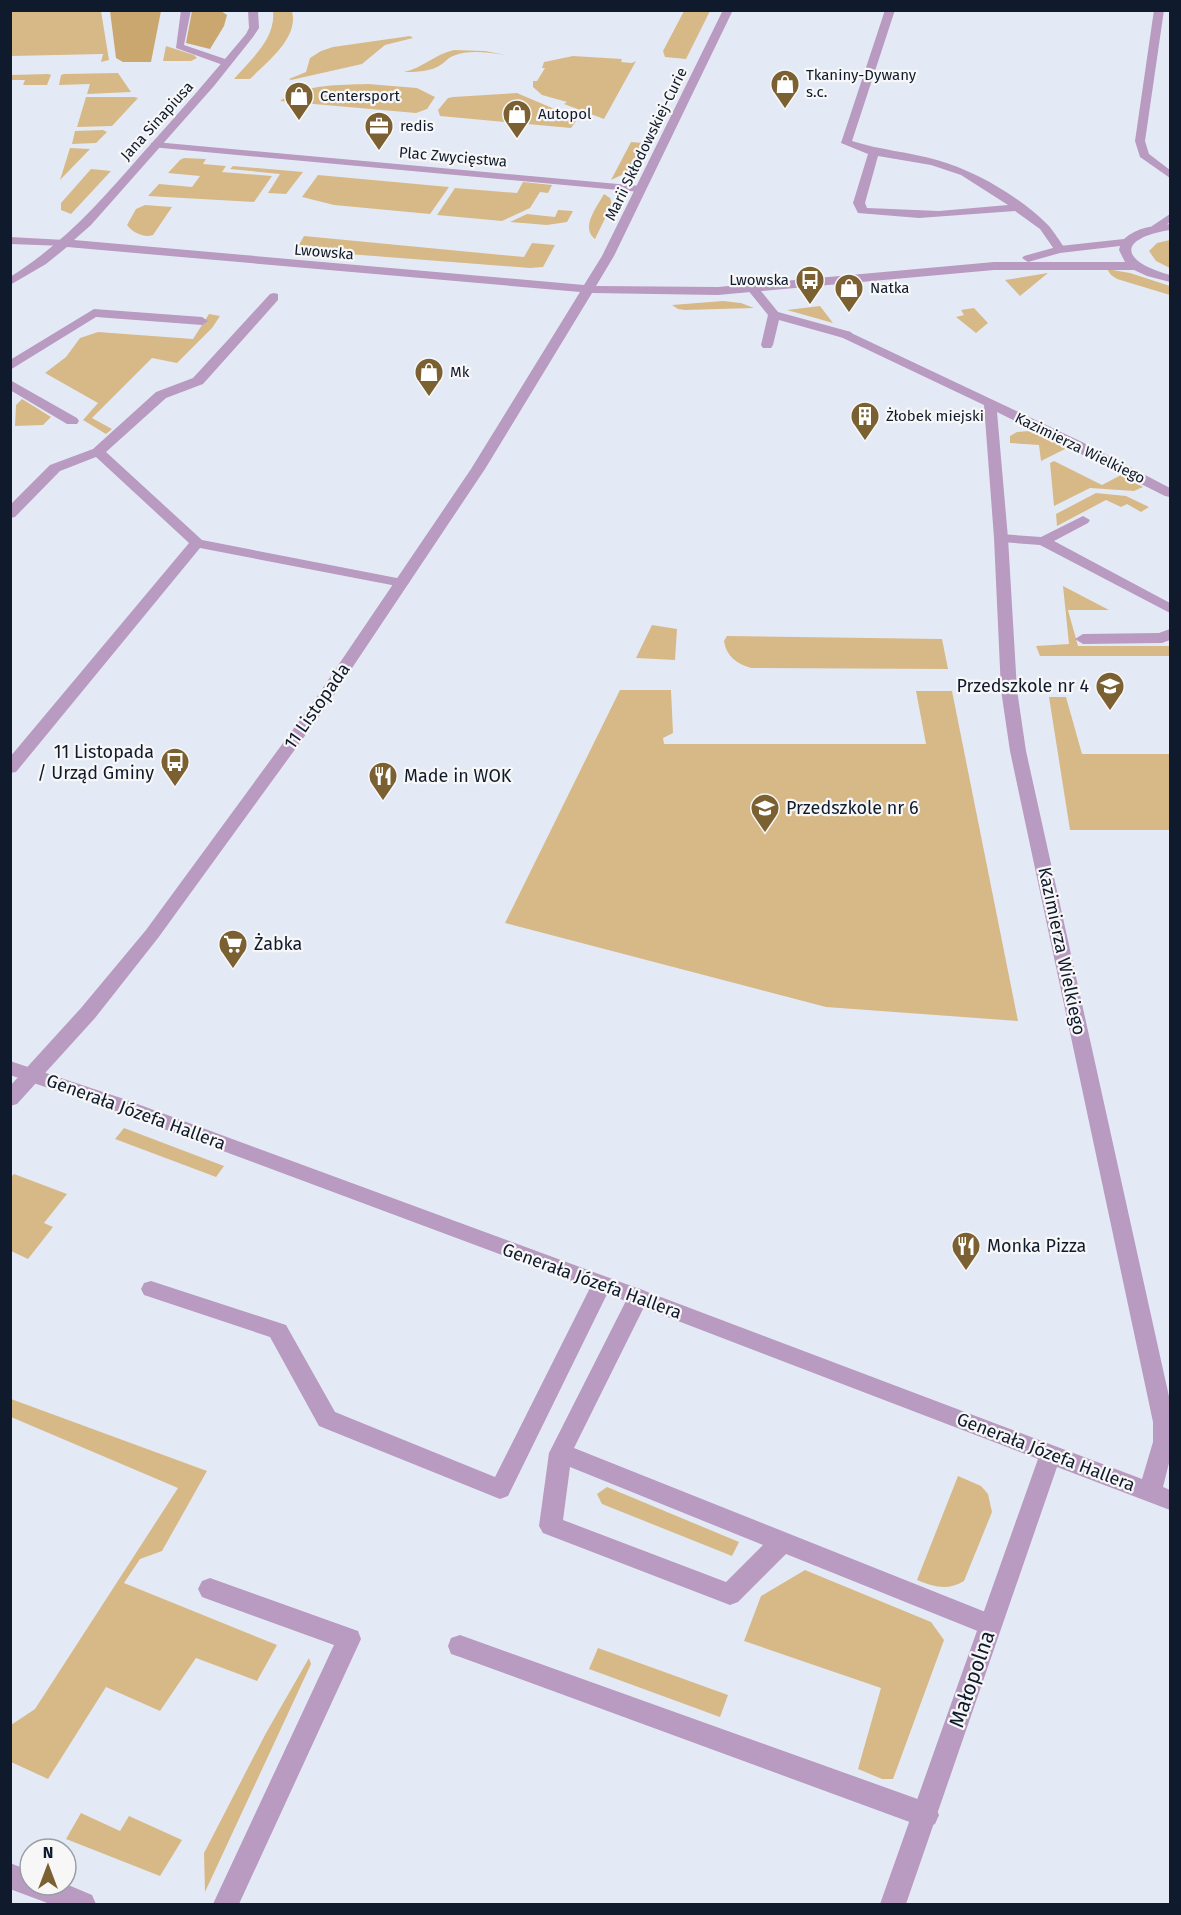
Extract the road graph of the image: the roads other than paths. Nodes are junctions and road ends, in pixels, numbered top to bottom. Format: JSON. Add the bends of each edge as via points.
{"nodes":[{"id":1,"x":186,"y":10,"type":"edge"},
{"id":2,"x":253,"y":10,"type":"edge"},
{"id":3,"x":728,"y":10,"type":"edge"},
{"id":4,"x":890,"y":10,"type":"edge"},
{"id":5,"x":1159,"y":10,"type":"edge"},
{"id":6,"x":227,"y":63,"type":"junction"},
{"id":7,"x":155,"y":145,"type":"junction"},
{"id":8,"x":874,"y":152,"type":"junction"},
{"id":9,"x":1170,"y":175,"type":"edge"},
{"id":10,"x":640,"y":189,"type":"junction"},
{"id":11,"x":1017,"y":207,"type":"junction"},
{"id":12,"x":1170,"y":217,"type":"edge"},
{"id":13,"x":1170,"y":227,"type":"edge"},
{"id":14,"x":1156,"y":228,"type":"junction"},
{"id":15,"x":10,"y":240,"type":"edge"},
{"id":16,"x":1125,"y":242,"type":"junction"},
{"id":17,"x":65,"y":243,"type":"junction"},
{"id":18,"x":1060,"y":250,"type":"junction"},
{"id":19,"x":994,"y":266,"type":"junction"},
{"id":20,"x":1134,"y":266,"type":"junction"},
{"id":21,"x":1170,"y":279,"type":"edge"},
{"id":22,"x":10,"y":282,"type":"edge"},
{"id":23,"x":588,"y":289,"type":"junction"},
{"id":24,"x":753,"y":289,"type":"junction"},
{"id":25,"x":274,"y":297,"type":"dead end"},
{"id":26,"x":774,"y":315,"type":"junction"},
{"id":27,"x":202,"y":321,"type":"dead end"},
{"id":28,"x":767,"y":345,"type":"dead end"},
{"id":29,"x":10,"y":366,"type":"edge"},
{"id":30,"x":10,"y":384,"type":"edge"},
{"id":31,"x":990,"y":404,"type":"junction"},
{"id":32,"x":72,"y":421,"type":"dead end"},
{"id":33,"x":98,"y":452,"type":"junction"},
{"id":34,"x":1170,"y":494,"type":"edge"},
{"id":35,"x":10,"y":514,"type":"edge"},
{"id":36,"x":1083,"y":520,"type":"dead end"},
{"id":37,"x":1001,"y":538,"type":"junction"},
{"id":38,"x":1043,"y":541,"type":"junction"},
{"id":39,"x":197,"y":543,"type":"junction"},
{"id":40,"x":402,"y":583,"type":"junction"},
{"id":41,"x":1170,"y":609,"type":"edge"},
{"id":42,"x":1170,"y":633,"type":"edge"},
{"id":43,"x":1083,"y":639,"type":"dead end"},
{"id":44,"x":10,"y":768,"type":"edge"},
{"id":45,"x":10,"y":1068,"type":"edge"},
{"id":46,"x":32,"y":1074,"type":"junction"},
{"id":47,"x":10,"y":1099,"type":"edge"},
{"id":48,"x":602,"y":1284,"type":"junction"},
{"id":49,"x":151,"y":1289,"type":"dead end"},
{"id":50,"x":638,"y":1298,"type":"junction"},
{"id":51,"x":560,"y":1453,"type":"junction"},
{"id":52,"x":1051,"y":1453,"type":"junction"},
{"id":53,"x":1150,"y":1491,"type":"junction"},
{"id":54,"x":1170,"y":1500,"type":"edge"},
{"id":55,"x":781,"y":1543,"type":"junction"},
{"id":56,"x":210,"y":1589,"type":"dead end"},
{"id":57,"x":990,"y":1625,"type":"junction"},
{"id":58,"x":460,"y":1646,"type":"dead end"},
{"id":59,"x":926,"y":1815,"type":"junction"},
{"id":60,"x":64,"y":1897,"type":"edge"},
{"id":61,"x":83,"y":1905,"type":"edge"},
{"id":62,"x":226,"y":1905,"type":"edge"},
{"id":63,"x":893,"y":1905,"type":"edge"}],
"edges":[{"from":1,"to":6,"type":"street","via":[[179,46]]},
{"from":2,"to":6,"type":"street","name":"Jana Sinapiusa","via":[[254,28]]},
{"from":3,"to":10,"type":"street","name":"Marii Skłodowskiej-Curie"},
{"from":4,"to":8,"type":"street","via":[[846,143]]},
{"from":5,"to":9,"type":"street","via":[[1140,141],[1144,155]]},
{"from":6,"to":7,"type":"street","name":"Jana Sinapiusa"},
{"from":7,"to":10,"type":"street","name":"Plac Zwycięstwa"},
{"from":7,"to":17,"type":"street","name":"Jana Sinapiusa"},
{"from":8,"to":11,"type":"street","via":[[949,166]]},
{"from":8,"to":11,"type":"street","via":[[859,203],[862,211],[987,212]]},
{"from":10,"to":23,"type":"street","name":"Marii Skłodowskiej-Curie"},
{"from":11,"to":18,"type":"street","via":[[1044,227]]},
{"from":12,"to":14,"type":"street"},
{"from":13,"to":14,"type":"street"},
{"from":14,"to":16,"type":"street","name":"Lwowska"},
{"from":15,"to":17,"type":"street","name":"Lwowska"},
{"from":16,"to":18,"type":"street","name":"Lwowska"},
{"from":16,"to":20,"type":"street","via":[[1123,249]]},
{"from":17,"to":22,"type":"street","name":"Jana Sinapiusa"},
{"from":17,"to":23,"type":"street","name":"Lwowska"},
{"from":18,"to":19,"type":"street","name":"Lwowska"},
{"from":19,"to":20,"type":"street","name":"Lwowska"},
{"from":19,"to":24,"type":"street","name":"Lwowska"},
{"from":20,"to":21,"type":"street"},
{"from":23,"to":24,"type":"street","name":"Lwowska"},
{"from":23,"to":40,"type":"street","name":"11 Listopada","via":[[478,469]]},
{"from":24,"to":26,"type":"street"},
{"from":25,"to":33,"type":"street","via":[[198,381],[161,394]]},
{"from":26,"to":28,"type":"street"},
{"from":26,"to":31,"type":"street","name":"Kazimierza Wielkiego","via":[[847,335]]},
{"from":27,"to":29,"type":"street","via":[[94,313]]},
{"from":30,"to":32,"type":"street"},
{"from":31,"to":34,"type":"street","name":"Kazimierza Wielkiego"},
{"from":31,"to":37,"type":"street","name":"Kazimierza Wielkiego"},
{"from":33,"to":35,"type":"street","via":[[55,468]]},
{"from":33,"to":39,"type":"street"},
{"from":36,"to":38,"type":"street"},
{"from":37,"to":38,"type":"street"},
{"from":37,"to":53,"type":"street","name":"Kazimierza Wielkiego","via":[[1009,690],[1018,751],[1164,1422],[1164,1442]]},
{"from":38,"to":41,"type":"street"},
{"from":39,"to":40,"type":"street"},
{"from":39,"to":44,"type":"street"},
{"from":40,"to":46,"type":"street","name":"11 Listopada","via":[[322,701],[153,934]]},
{"from":42,"to":43,"type":"street","via":[[1162,638]]},
{"from":45,"to":46,"type":"street","name":"Generała Józefa Hallera"},
{"from":46,"to":47,"type":"street","name":"11 Listopada"},
{"from":46,"to":48,"type":"street","name":"Generała Józefa Hallera"},
{"from":48,"to":49,"type":"street","via":[[500,1489],[327,1419],[278,1331]]},
{"from":48,"to":50,"type":"street","name":"Generała Józefa Hallera"},
{"from":50,"to":51,"type":"street"},
{"from":50,"to":52,"type":"street","name":"Generała Józefa Hallera"},
{"from":51,"to":55,"type":"street"},
{"from":51,"to":55,"type":"street","via":[[551,1526],[730,1594]]},
{"from":52,"to":53,"type":"street","name":"Generała Józefa Hallera"},
{"from":52,"to":57,"type":"street","name":"Małopolna"},
{"from":53,"to":54,"type":"street","name":"Generała Józefa Hallera"},
{"from":55,"to":57,"type":"street"},
{"from":56,"to":62,"type":"street","via":[[349,1639]]},
{"from":57,"to":59,"type":"street","name":"Małopolna"},
{"from":58,"to":59,"type":"street"},
{"from":59,"to":63,"type":"street","name":"Małopolna"},
{"from":60,"to":61,"type":"street"}]}
